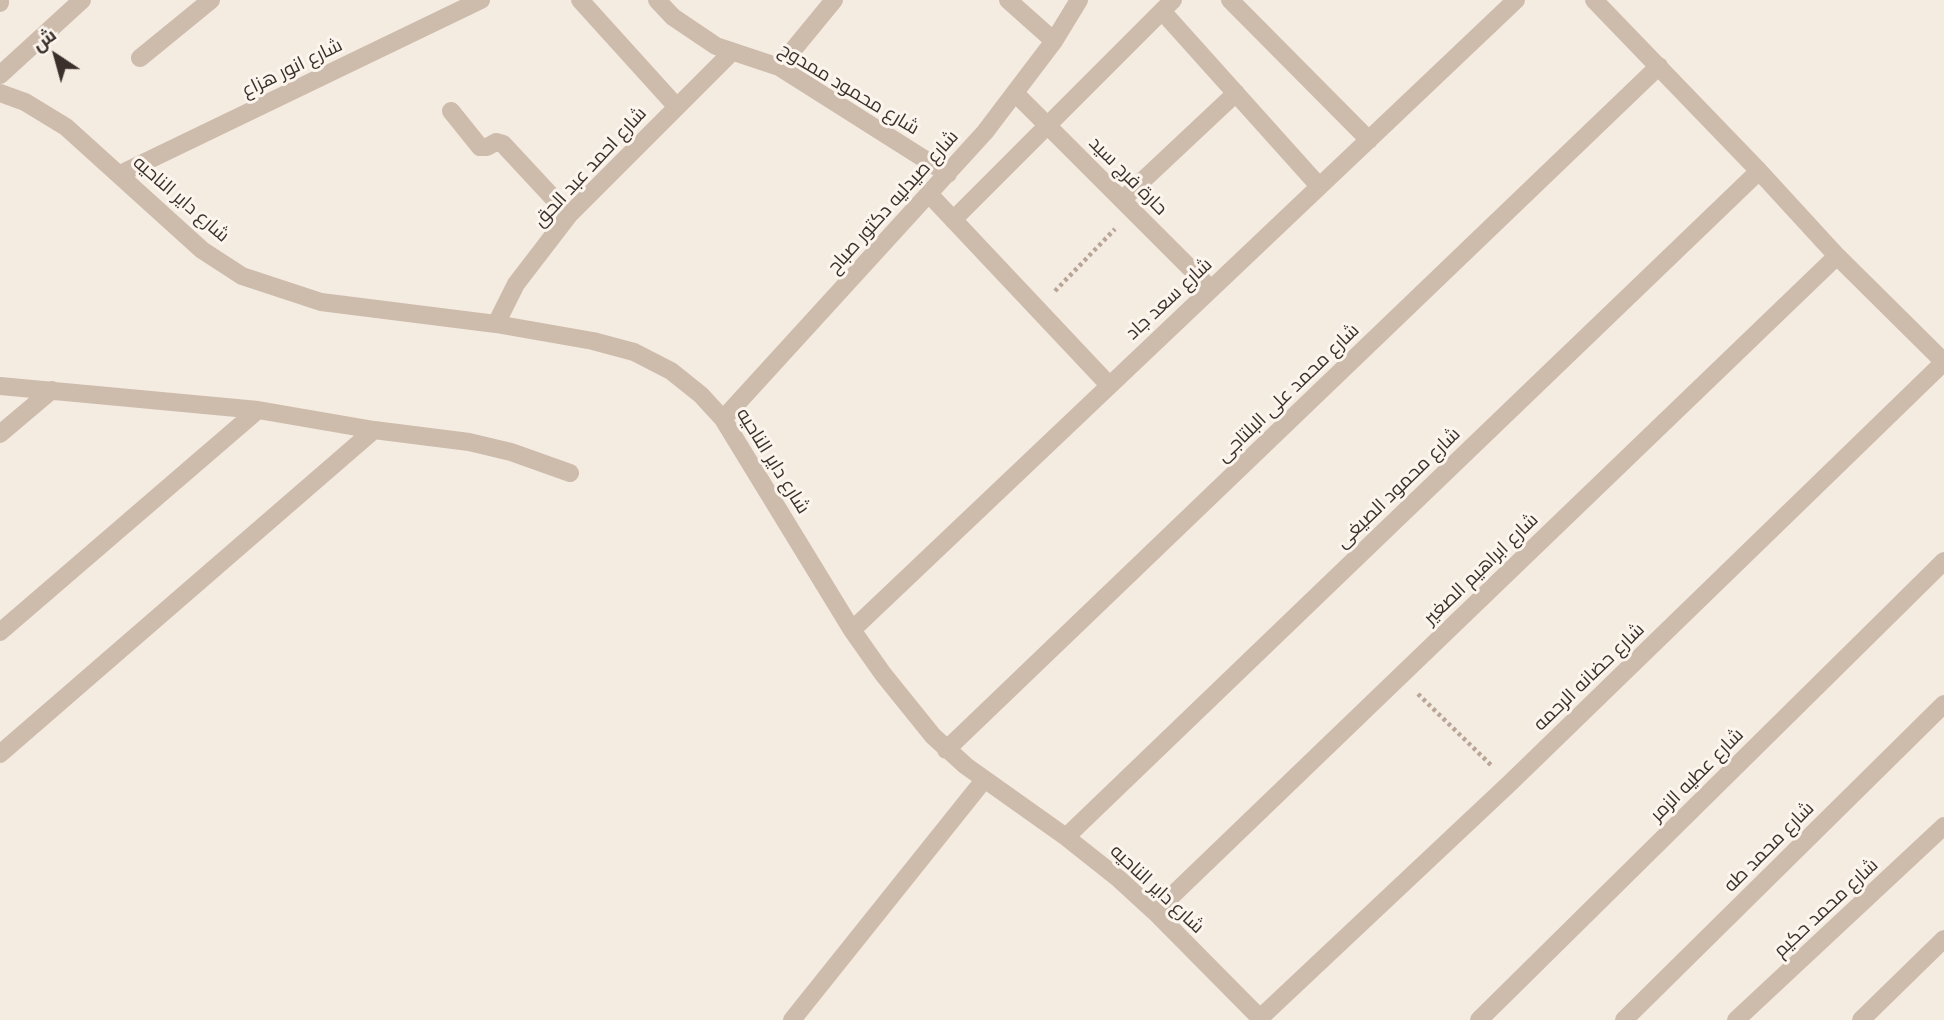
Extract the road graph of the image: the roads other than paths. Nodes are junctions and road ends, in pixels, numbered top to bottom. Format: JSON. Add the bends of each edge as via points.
{"nodes":[{"id":1,"x":82,"y":0,"type":"edge"},
{"id":2,"x":211,"y":0,"type":"edge"},
{"id":3,"x":481,"y":0,"type":"edge"},
{"id":4,"x":580,"y":0,"type":"edge"},
{"id":5,"x":657,"y":0,"type":"edge"},
{"id":6,"x":834,"y":0,"type":"edge"},
{"id":7,"x":1008,"y":0,"type":"edge"},
{"id":8,"x":1079,"y":0,"type":"edge"},
{"id":9,"x":1230,"y":0,"type":"edge"},
{"id":10,"x":1516,"y":0,"type":"edge"},
{"id":11,"x":1594,"y":0,"type":"edge"},
{"id":12,"x":1167,"y":6,"type":"edge"},
{"id":13,"x":1054,"y":41,"type":"junction"},
{"id":14,"x":732,"y":52,"type":"junction"},
{"id":15,"x":140,"y":58,"type":"dead end"},
{"id":16,"x":1659,"y":66,"type":"junction"},
{"id":17,"x":779,"y":67,"type":"junction"},
{"id":18,"x":0,"y":75,"type":"edge"},
{"id":19,"x":0,"y":93,"type":"edge"},
{"id":20,"x":1236,"y":93,"type":"junction"},
{"id":21,"x":1016,"y":94,"type":"junction"},
{"id":22,"x":676,"y":106,"type":"junction"},
{"id":23,"x":452,"y":111,"type":"dead end"},
{"id":24,"x":1047,"y":125,"type":"junction"},
{"id":25,"x":1369,"y":140,"type":"junction"},
{"id":26,"x":1759,"y":170,"type":"junction"},
{"id":27,"x":120,"y":174,"type":"junction"},
{"id":28,"x":948,"y":174,"type":"junction"},
{"id":29,"x":1320,"y":186,"type":"junction"},
{"id":30,"x":930,"y":195,"type":"junction"},
{"id":31,"x":1128,"y":206,"type":"junction"},
{"id":32,"x":569,"y":215,"type":"junction"},
{"id":33,"x":953,"y":220,"type":"junction"},
{"id":34,"x":1837,"y":257,"type":"junction"},
{"id":35,"x":1211,"y":289,"type":"junction"},
{"id":36,"x":496,"y":324,"type":"junction"},
{"id":37,"x":1944,"y":362,"type":"edge"},
{"id":38,"x":1109,"y":385,"type":"junction"},
{"id":39,"x":0,"y":386,"type":"edge"},
{"id":40,"x":51,"y":390,"type":"junction"},
{"id":41,"x":258,"y":410,"type":"junction"},
{"id":42,"x":723,"y":419,"type":"junction"},
{"id":43,"x":374,"y":430,"type":"junction"},
{"id":44,"x":0,"y":434,"type":"edge"},
{"id":45,"x":570,"y":473,"type":"dead end"},
{"id":46,"x":1944,"y":561,"type":"edge"},
{"id":47,"x":852,"y":630,"type":"junction"},
{"id":48,"x":0,"y":632,"type":"edge"},
{"id":49,"x":1944,"y":704,"type":"edge"},
{"id":50,"x":946,"y":750,"type":"junction"},
{"id":51,"x":0,"y":754,"type":"edge"},
{"id":52,"x":984,"y":780,"type":"junction"},
{"id":53,"x":1944,"y":827,"type":"edge"},
{"id":54,"x":1066,"y":836,"type":"junction"},
{"id":55,"x":1155,"y":912,"type":"junction"},
{"id":56,"x":1944,"y":939,"type":"edge"},
{"id":57,"x":1261,"y":1019,"type":"edge"},
{"id":58,"x":792,"y":1020,"type":"edge"},
{"id":59,"x":1479,"y":1020,"type":"edge"},
{"id":60,"x":1624,"y":1020,"type":"edge"},
{"id":61,"x":1736,"y":1020,"type":"edge"},
{"id":62,"x":1861,"y":1020,"type":"edge"}],
"edges":[{"from":1,"to":18,"type":"street"},
{"from":2,"to":15,"type":"street"},
{"from":3,"to":27,"type":"street","name":"شارع انور هزاع"},
{"from":4,"to":22,"type":"street"},
{"from":5,"to":14,"type":"street","name":"شارع محمود ممدوح","via":[[693,32]]},
{"from":6,"to":17,"type":"street"},
{"from":7,"to":13,"type":"street"},
{"from":8,"to":13,"type":"street","name":"شارع صيدليه دكتور صباح"},
{"from":9,"to":25,"type":"street"},
{"from":10,"to":25,"type":"street","name":"شارع سعد جاد"},
{"from":11,"to":16,"type":"street"},
{"from":12,"to":20,"type":"street"},
{"from":12,"to":24,"type":"street"},
{"from":13,"to":21,"type":"street","name":"شارع صيدليه دكتور صباح"},
{"from":14,"to":17,"type":"street","name":"شارع محمود ممدوح"},
{"from":14,"to":22,"type":"street","name":"شارع احمد عبد الحق"},
{"from":16,"to":26,"type":"street"},
{"from":16,"to":50,"type":"street","name":"شارع محمد على البلتاجى"},
{"from":17,"to":28,"type":"street","name":"شارع محمود ممدوح"},
{"from":19,"to":27,"type":"street","name":"شارع داير الناحيه","via":[[66,127]]},
{"from":20,"to":29,"type":"street"},
{"from":20,"to":31,"type":"street"},
{"from":21,"to":24,"type":"street","name":"حارة فرج سيد"},
{"from":21,"to":28,"type":"street","name":"شارع صيدليه دكتور صباح"},
{"from":22,"to":32,"type":"street","name":"شارع احمد عبد الحق"},
{"from":23,"to":32,"type":"street","via":[[480,147],[503,144]]},
{"from":24,"to":31,"type":"street","name":"حارة فرج سيد"},
{"from":24,"to":33,"type":"street"},
{"from":25,"to":29,"type":"street","name":"شارع سعد جاد"},
{"from":26,"to":34,"type":"street"},
{"from":26,"to":54,"type":"street","name":"شارع محمود الصيغى"},
{"from":27,"to":36,"type":"street","name":"شارع داير الناحيه","via":[[202,250],[242,276],[321,302]]},
{"from":28,"to":30,"type":"street","name":"شارع صيدليه دكتور صباح"},
{"from":29,"to":35,"type":"street","name":"شارع سعد جاد"},
{"from":30,"to":33,"type":"street"},
{"from":30,"to":42,"type":"street","name":"شارع صيدليه دكتور صباح"},
{"from":31,"to":35,"type":"street","name":"حارة فرج سيد"},
{"from":32,"to":36,"type":"street","name":"شارع احمد عبد الحق","via":[[516,284]]},
{"from":33,"to":38,"type":"street"},
{"from":34,"to":37,"type":"street"},
{"from":34,"to":55,"type":"street","name":"شارع ابراهيم الصغير"},
{"from":35,"to":38,"type":"street","name":"شارع سعد جاد"},
{"from":36,"to":42,"type":"street","name":"شارع داير الناحيه","via":[[634,352],[671,372]]},
{"from":37,"to":57,"type":"street","name":"شارع حضانه الرحمه"},
{"from":38,"to":47,"type":"street","name":"شارع سعد جاد"},
{"from":39,"to":40,"type":"street"},
{"from":40,"to":41,"type":"street"},
{"from":40,"to":44,"type":"street"},
{"from":41,"to":43,"type":"street"},
{"from":41,"to":48,"type":"street"},
{"from":42,"to":47,"type":"street","name":"شارع داير الناحيه"},
{"from":43,"to":45,"type":"street","via":[[469,442]]},
{"from":43,"to":51,"type":"street"},
{"from":46,"to":59,"type":"street","name":"شارع عطيه الزمر"},
{"from":47,"to":50,"type":"street","name":"شارع داير الناحيه","via":[[913,714]]},
{"from":49,"to":60,"type":"street","name":"شارع محمد طه"},
{"from":50,"to":52,"type":"street","name":"شارع داير الناحيه"},
{"from":52,"to":54,"type":"street","name":"شارع داير الناحيه"},
{"from":52,"to":58,"type":"street"},
{"from":53,"to":61,"type":"street","name":"شارع محمد حكيم"},
{"from":54,"to":55,"type":"street","name":"شارع داير الناحيه"},
{"from":55,"to":57,"type":"street","name":"شارع داير الناحيه"},
{"from":56,"to":62,"type":"street"}]}
